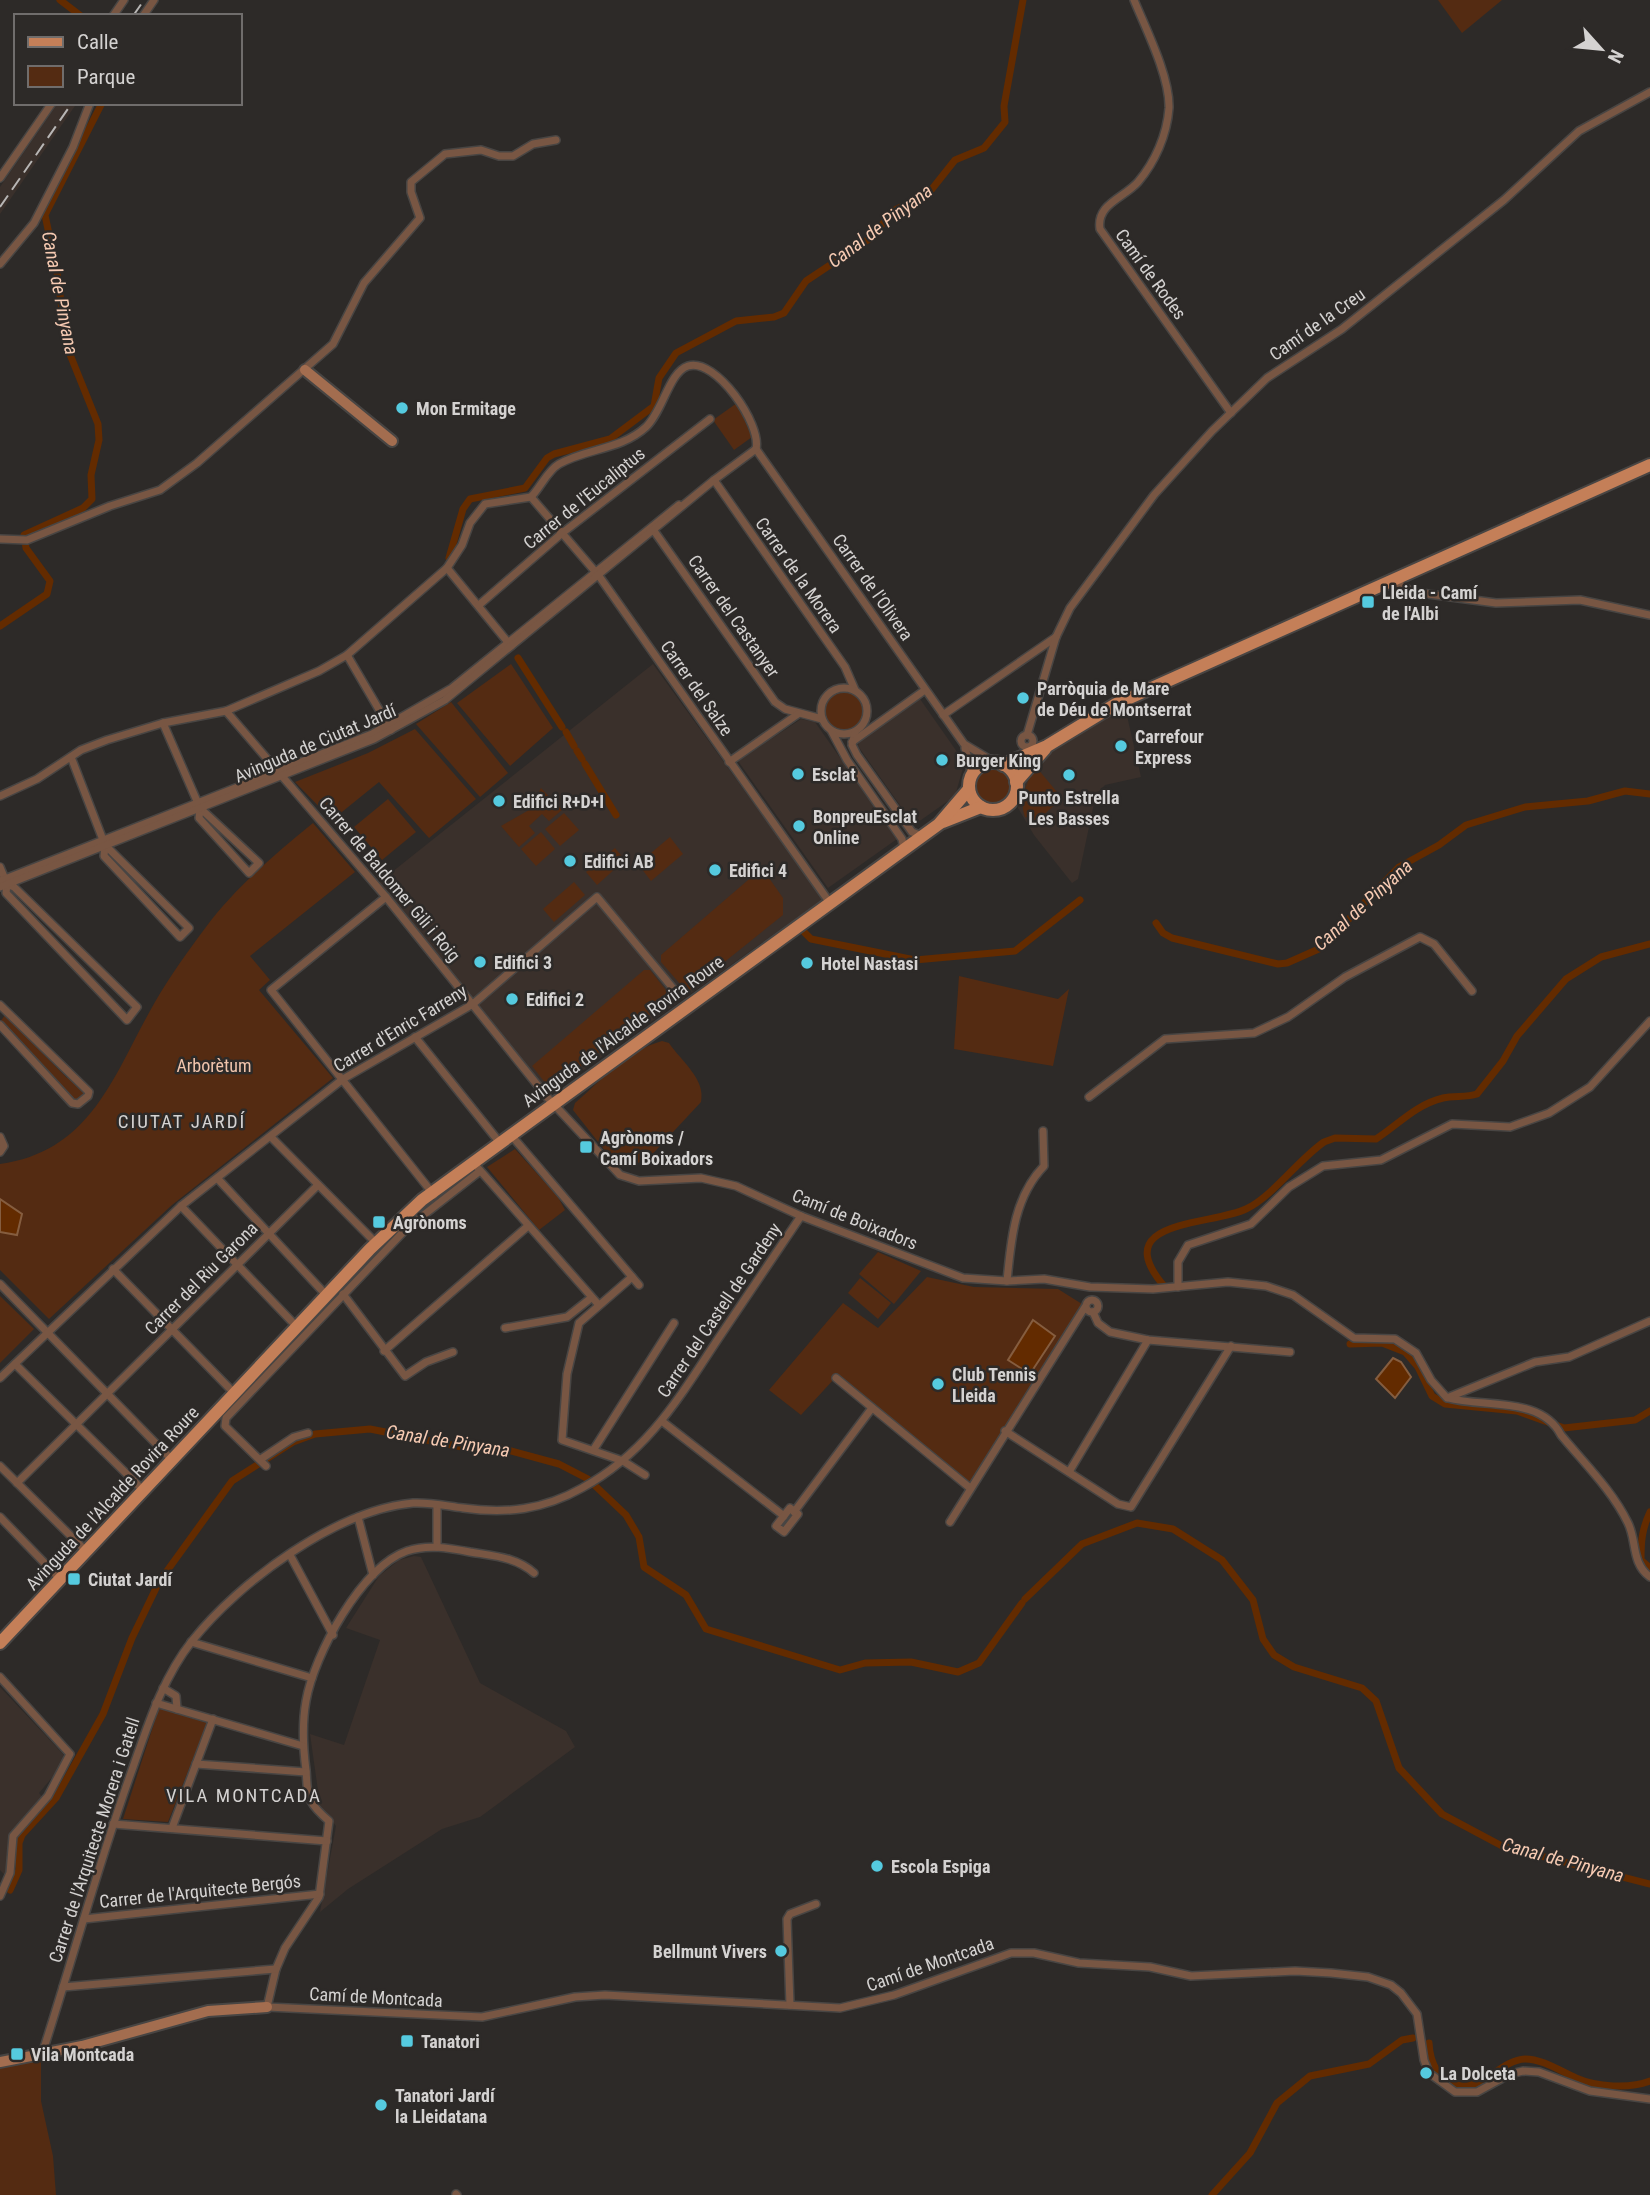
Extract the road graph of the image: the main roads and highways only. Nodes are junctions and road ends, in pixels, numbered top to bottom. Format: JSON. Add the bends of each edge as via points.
{"nodes":[{"id":1,"x":1650,"y":465,"type":"edge"},
{"id":2,"x":1047,"y":746,"type":"junction"},
{"id":3,"x":998,"y":764,"type":"junction"},
{"id":4,"x":1016,"y":782,"type":"junction"},
{"id":5,"x":969,"y":789,"type":"junction"},
{"id":6,"x":981,"y":807,"type":"junction"},
{"id":7,"x":940,"y":824,"type":"junction"},
{"id":8,"x":0,"y":1643,"type":"edge"}],
"edges":[{"from":1,"to":2,"type":"main road","via":[[1104,710]]},
{"from":2,"to":3,"type":"main road"},
{"from":2,"to":4,"type":"main road"},
{"from":3,"to":4,"type":"main road","via":[[1012,772]]},
{"from":3,"to":5,"type":"main road","via":[[983,765],[972,774]]},
{"from":4,"to":6,"type":"main road","via":[[1015,796],[1008,805],[993,810]]},
{"from":5,"to":6,"type":"main road"},
{"from":5,"to":7,"type":"main road"},
{"from":6,"to":7,"type":"main road"},
{"from":7,"to":8,"type":"main road","name":"Avinguda de l'Alcalde Rovira Roure","via":[[500,1143],[376,1243],[342,1288],[327,1296],[297,1327],[237,1398],[221,1407]]}]}
